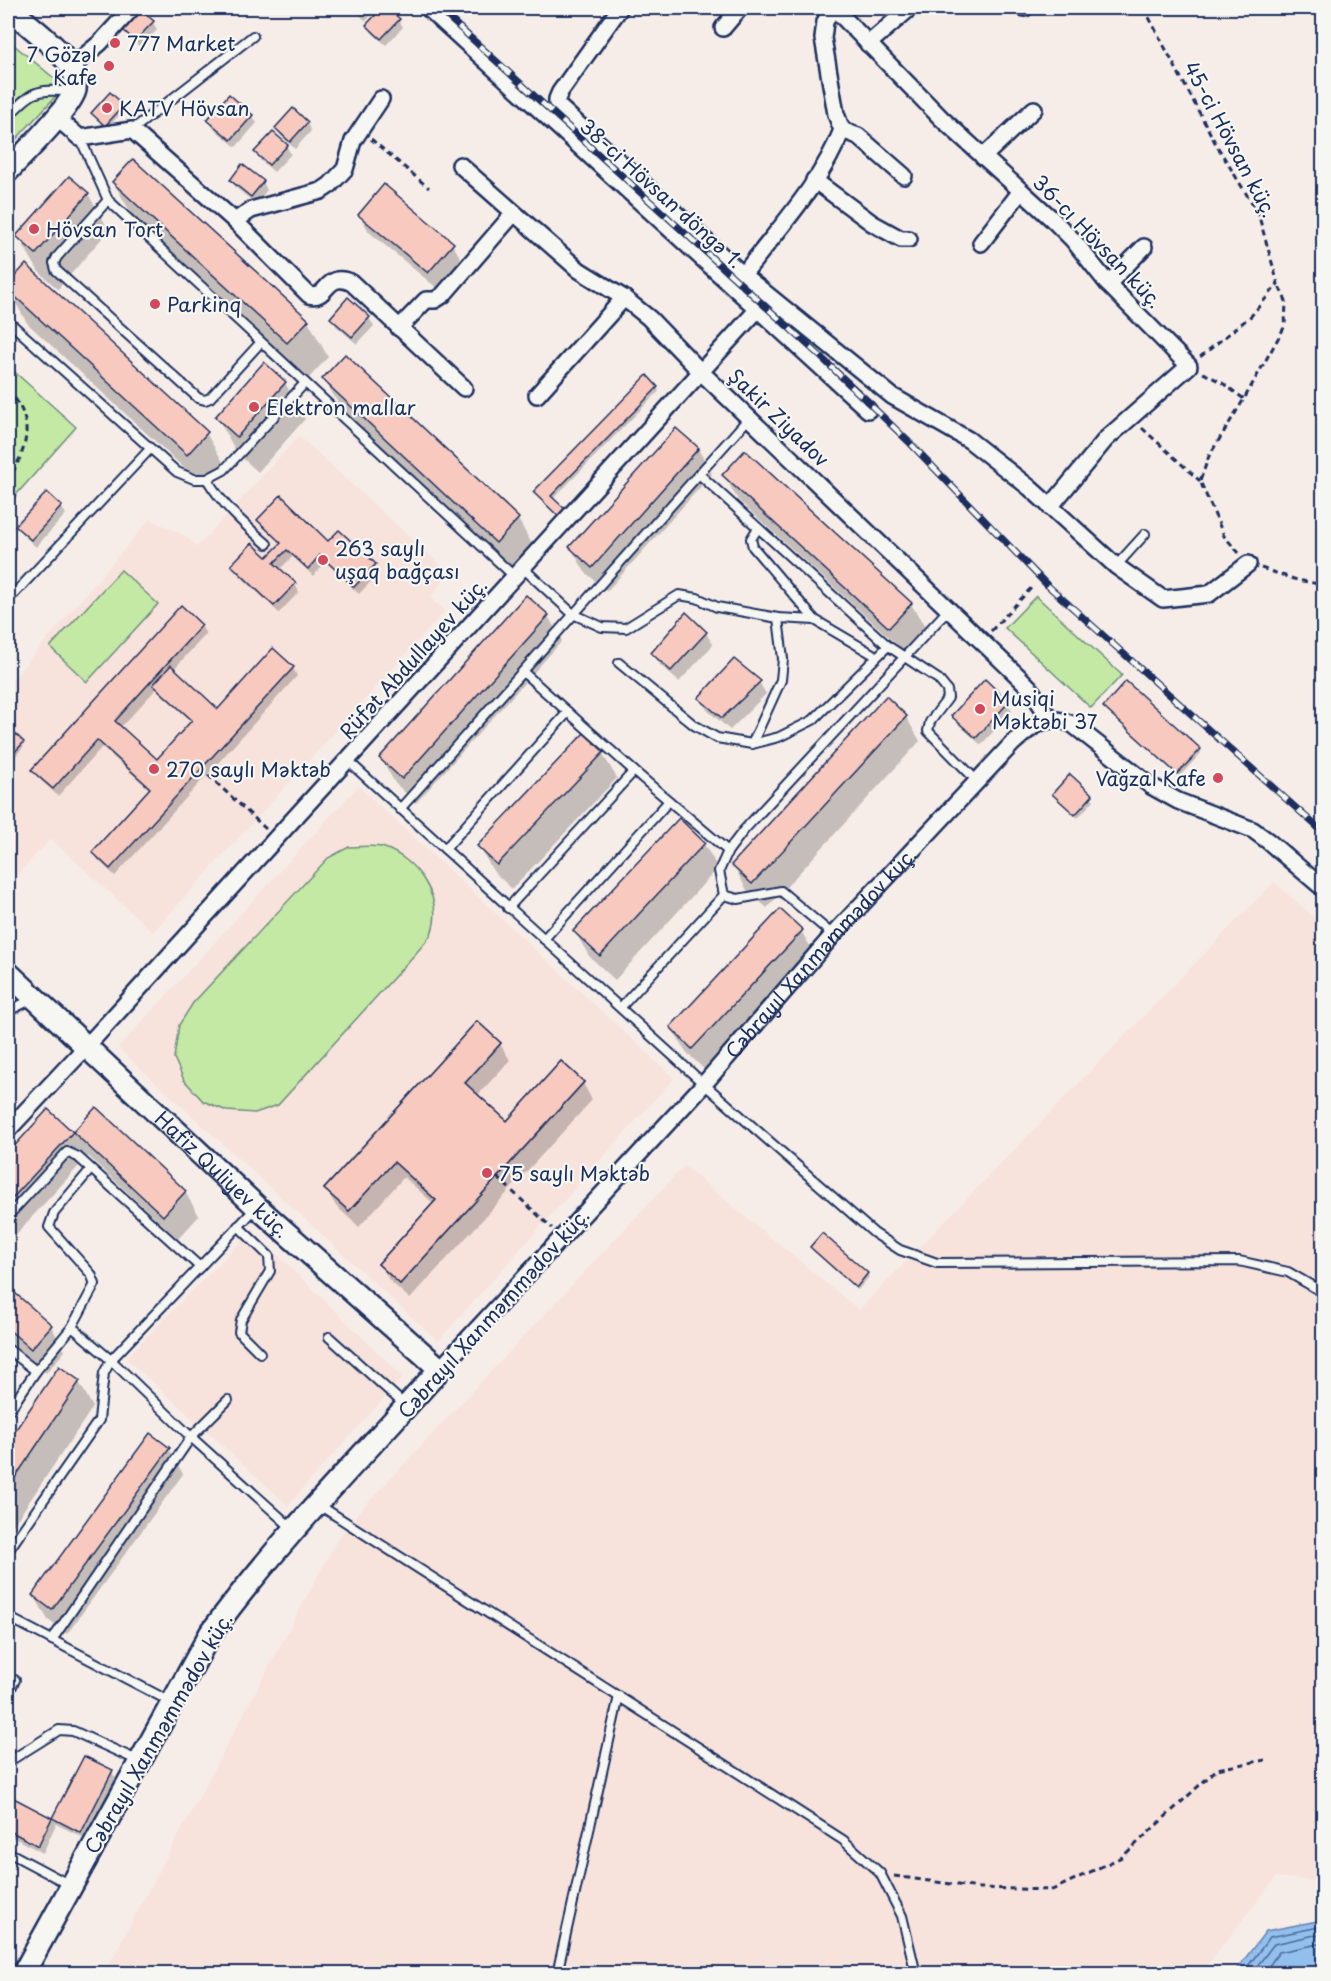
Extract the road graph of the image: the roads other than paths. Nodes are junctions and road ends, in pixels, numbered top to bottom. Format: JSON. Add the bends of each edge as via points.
{"nodes":[{"id":1,"x":8,"y":8,"type":"edge"},
{"id":2,"x":132,"y":8,"type":"edge"},
{"id":3,"x":428,"y":8,"type":"edge"},
{"id":4,"x":620,"y":8,"type":"edge"},
{"id":5,"x":740,"y":8,"type":"edge"},
{"id":6,"x":833,"y":8,"type":"edge"},
{"id":7,"x":910,"y":8,"type":"edge"},
{"id":8,"x":723,"y":28,"type":"dead end"},
{"id":9,"x":254,"y":36,"type":"dead end"},
{"id":10,"x":868,"y":44,"type":"junction"},
{"id":11,"x":71,"y":67,"type":"junction"},
{"id":12,"x":74,"y":91,"type":"junction"},
{"id":13,"x":381,"y":99,"type":"dead end"},
{"id":14,"x":1034,"y":109,"type":"dead end"},
{"id":15,"x":8,"y":117,"type":"edge"},
{"id":16,"x":56,"y":117,"type":"junction"},
{"id":17,"x":132,"y":130,"type":"junction"},
{"id":18,"x":842,"y":130,"type":"junction"},
{"id":19,"x":80,"y":138,"type":"junction"},
{"id":20,"x":983,"y":157,"type":"junction"},
{"id":21,"x":460,"y":165,"type":"dead end"},
{"id":22,"x":8,"y":171,"type":"edge"},
{"id":23,"x":904,"y":176,"type":"dead end"},
{"id":24,"x":814,"y":180,"type":"junction"},
{"id":25,"x":1021,"y":190,"type":"junction"},
{"id":26,"x":108,"y":200,"type":"junction"},
{"id":27,"x":514,"y":213,"type":"junction"},
{"id":28,"x":235,"y":221,"type":"junction"},
{"id":29,"x":909,"y":238,"type":"dead end"},
{"id":30,"x":981,"y":243,"type":"dead end"},
{"id":31,"x":1144,"y":248,"type":"dead end"},
{"id":32,"x":743,"y":275,"type":"junction"},
{"id":33,"x":1108,"y":284,"type":"junction"},
{"id":34,"x":624,"y":297,"type":"junction"},
{"id":35,"x":758,"y":309,"type":"junction"},
{"id":36,"x":8,"y":321,"type":"edge"},
{"id":37,"x":399,"y":328,"type":"junction"},
{"id":38,"x":261,"y":342,"type":"junction"},
{"id":39,"x":700,"y":371,"type":"junction"},
{"id":40,"x":305,"y":383,"type":"junction"},
{"id":41,"x":464,"y":388,"type":"dead end"},
{"id":42,"x":537,"y":395,"type":"dead end"},
{"id":43,"x":868,"y":410,"type":"dead end"},
{"id":44,"x":749,"y":418,"type":"junction"},
{"id":45,"x":150,"y":449,"type":"junction"},
{"id":46,"x":699,"y":474,"type":"junction"},
{"id":47,"x":207,"y":479,"type":"junction"},
{"id":48,"x":1050,"y":507,"type":"junction"},
{"id":49,"x":758,"y":528,"type":"junction"},
{"id":50,"x":1145,"y":534,"type":"dead end"},
{"id":51,"x":267,"y":544,"type":"dead end"},
{"id":52,"x":1248,"y":564,"type":"road end"},
{"id":53,"x":1116,"y":566,"type":"junction"},
{"id":54,"x":519,"y":573,"type":"junction"},
{"id":55,"x":14,"y":594,"type":"dead end"},
{"id":56,"x":949,"y":609,"type":"junction"},
{"id":57,"x":573,"y":614,"type":"junction"},
{"id":58,"x":778,"y":618,"type":"junction"},
{"id":59,"x":815,"y":620,"type":"junction"},
{"id":60,"x":888,"y":646,"type":"junction"},
{"id":61,"x":876,"y":656,"type":"junction"},
{"id":62,"x":906,"y":657,"type":"junction"},
{"id":63,"x":619,"y":663,"type":"dead end"},
{"id":64,"x":523,"y":672,"type":"junction"},
{"id":65,"x":568,"y":711,"type":"junction"},
{"id":66,"x":1050,"y":719,"type":"junction"},
{"id":67,"x":752,"y":744,"type":"junction"},
{"id":68,"x":347,"y":760,"type":"junction"},
{"id":69,"x":634,"y":771,"type":"junction"},
{"id":70,"x":977,"y":781,"type":"junction"},
{"id":71,"x":669,"y":801,"type":"junction"},
{"id":72,"x":400,"y":808,"type":"junction"},
{"id":73,"x":445,"y":849,"type":"junction"},
{"id":74,"x":728,"y":850,"type":"junction"},
{"id":75,"x":1323,"y":889,"type":"edge"},
{"id":76,"x":724,"y":895,"type":"junction"},
{"id":77,"x":508,"y":908,"type":"junction"},
{"id":78,"x":833,"y":935,"type":"junction"},
{"id":79,"x":544,"y":939,"type":"junction"},
{"id":80,"x":8,"y":973,"type":"edge"},
{"id":81,"x":34,"y":998,"type":"junction"},
{"id":82,"x":621,"y":1007,"type":"junction"},
{"id":83,"x":8,"y":1011,"type":"edge"},
{"id":84,"x":86,"y":1047,"type":"junction"},
{"id":85,"x":704,"y":1084,"type":"junction"},
{"id":86,"x":8,"y":1130,"type":"edge"},
{"id":87,"x":91,"y":1169,"type":"junction"},
{"id":88,"x":257,"y":1207,"type":"junction"},
{"id":89,"x":8,"y":1216,"type":"edge"},
{"id":90,"x":238,"y":1226,"type":"junction"},
{"id":91,"x":200,"y":1267,"type":"junction"},
{"id":92,"x":1323,"y":1293,"type":"edge"},
{"id":93,"x":72,"y":1327,"type":"junction"},
{"id":94,"x":329,"y":1337,"type":"dead end"},
{"id":95,"x":8,"y":1348,"type":"edge"},
{"id":96,"x":260,"y":1353,"type":"dead end"},
{"id":97,"x":111,"y":1360,"type":"junction"},
{"id":98,"x":441,"y":1369,"type":"junction"},
{"id":99,"x":36,"y":1371,"type":"junction"},
{"id":100,"x":228,"y":1400,"type":"dead end"},
{"id":101,"x":407,"y":1407,"type":"junction"},
{"id":102,"x":8,"y":1412,"type":"edge"},
{"id":103,"x":191,"y":1437,"type":"junction"},
{"id":104,"x":318,"y":1504,"type":"junction"},
{"id":105,"x":294,"y":1530,"type":"junction"},
{"id":106,"x":8,"y":1551,"type":"edge"},
{"id":107,"x":8,"y":1617,"type":"edge"},
{"id":108,"x":52,"y":1640,"type":"junction"},
{"id":109,"x":15,"y":1680,"type":"dead end"},
{"id":110,"x":8,"y":1694,"type":"edge"},
{"id":111,"x":619,"y":1696,"type":"junction"},
{"id":112,"x":172,"y":1703,"type":"junction"},
{"id":113,"x":141,"y":1761,"type":"junction"},
{"id":114,"x":8,"y":1762,"type":"edge"},
{"id":115,"x":8,"y":1851,"type":"edge"},
{"id":116,"x":71,"y":1885,"type":"junction"},
{"id":117,"x":23,"y":1974,"type":"edge"},
{"id":118,"x":557,"y":1974,"type":"edge"},
{"id":119,"x":916,"y":1974,"type":"edge"}],
"edges":[{"from":1,"to":11,"type":"street"},
{"from":2,"to":11,"type":"street"},
{"from":3,"to":35,"type":"street","name":"38-ci Hövsan döngə 1."},
{"from":4,"to":32,"type":"street","via":[[560,92],[557,105]]},
{"from":5,"to":8,"type":"street"},
{"from":6,"to":10,"type":"street","name":"36-cı Hövsan küç."},
{"from":6,"to":18,"type":"street","via":[[825,22],[823,38]]},
{"from":7,"to":10,"type":"street"},
{"from":9,"to":17,"type":"lane"},
{"from":10,"to":20,"type":"street","name":"36-cı Hövsan küç."},
{"from":11,"to":12,"type":"street","via":[[76,78]]},
{"from":12,"to":15,"type":"lane","via":[[40,90],[29,95]]},
{"from":12,"to":16,"type":"street"},
{"from":13,"to":28,"type":"street","via":[[353,141],[345,169],[330,185],[321,191],[251,210]]},
{"from":14,"to":20,"type":"street"},
{"from":16,"to":19,"type":"street"},
{"from":16,"to":22,"type":"street"},
{"from":17,"to":19,"type":"street"},
{"from":17,"to":28,"type":"street"},
{"from":18,"to":23,"type":"street","via":[[858,136]]},
{"from":18,"to":24,"type":"street"},
{"from":19,"to":26,"type":"lane"},
{"from":20,"to":25,"type":"street","name":"36-cı Hövsan küç."},
{"from":21,"to":27,"type":"street","name":"Şakir Ziyadov"},
{"from":24,"to":29,"type":"street","via":[[872,223],[901,239]]},
{"from":24,"to":32,"type":"street"},
{"from":25,"to":30,"type":"street"},
{"from":25,"to":33,"type":"street","name":"36-cı Hövsan küç.","via":[[1073,240]]},
{"from":26,"to":38,"type":"lane"},
{"from":26,"to":38,"type":"lane","via":[[57,257],[56,270],[198,398],[210,398]]},
{"from":27,"to":34,"type":"street","name":"Şakir Ziyadov","via":[[579,270]]},
{"from":27,"to":37,"type":"street","via":[[443,295],[426,300]]},
{"from":28,"to":37,"type":"street","via":[[309,295],[319,294],[335,279],[343,278]]},
{"from":31,"to":33,"type":"street"},
{"from":32,"to":48,"type":"street","via":[[892,396],[969,440]]},
{"from":33,"to":48,"type":"street","name":"36-cı Hövsan küç.","via":[[1189,366],[1106,439]]},
{"from":34,"to":39,"type":"street","name":"Şakir Ziyadov"},
{"from":34,"to":42,"type":"street"},
{"from":35,"to":39,"type":"street","name":"Rüfət Abdullayev küç."},
{"from":35,"to":43,"type":"street","name":"38-ci Hövsan döngə 1."},
{"from":36,"to":45,"type":"lane"},
{"from":37,"to":41,"type":"street"},
{"from":38,"to":40,"type":"lane"},
{"from":39,"to":44,"type":"street","name":"Şakir Ziyadov"},
{"from":39,"to":54,"type":"street","name":"Rüfət Abdullayev küç."},
{"from":40,"to":47,"type":"lane","via":[[224,470]]},
{"from":40,"to":54,"type":"lane"},
{"from":44,"to":46,"type":"lane"},
{"from":44,"to":56,"type":"street","name":"Şakir Ziyadov"},
{"from":45,"to":47,"type":"lane","via":[[177,472]]},
{"from":45,"to":55,"type":"lane"},
{"from":46,"to":49,"type":"lane"},
{"from":46,"to":57,"type":"lane"},
{"from":47,"to":51,"type":"lane","via":[[230,511]]},
{"from":48,"to":53,"type":"street"},
{"from":49,"to":59,"type":"lane","via":[[751,539],[753,547]]},
{"from":49,"to":60,"type":"lane"},
{"from":50,"to":53,"type":"lane"},
{"from":52,"to":53,"type":"street","via":[[1209,594],[1163,599]]},
{"from":54,"to":57,"type":"lane"},
{"from":54,"to":68,"type":"street","name":"Rüfət Abdullayev küç."},
{"from":56,"to":62,"type":"lane"},
{"from":56,"to":66,"type":"street","name":"Şakir Ziyadov","via":[[1029,687]]},
{"from":57,"to":58,"type":"lane","via":[[602,627],[626,628],[679,596]]},
{"from":57,"to":64,"type":"lane"},
{"from":58,"to":59,"type":"lane"},
{"from":58,"to":67,"type":"lane","via":[[783,659],[781,680]]},
{"from":59,"to":61,"type":"lane"},
{"from":60,"to":61,"type":"lane"},
{"from":60,"to":62,"type":"lane"},
{"from":61,"to":67,"type":"lane","via":[[813,720],[779,737]]},
{"from":62,"to":70,"type":"lane","via":[[947,690],[948,698],[928,731]]},
{"from":62,"to":74,"type":"lane"},
{"from":63,"to":67,"type":"lane","via":[[694,726],[717,738]]},
{"from":64,"to":65,"type":"lane"},
{"from":64,"to":72,"type":"lane"},
{"from":65,"to":69,"type":"lane"},
{"from":65,"to":73,"type":"lane"},
{"from":66,"to":70,"type":"street","name":"Cəbrayıl Xanməmmədov küç.","via":[[1028,730]]},
{"from":66,"to":75,"type":"street","via":[[1072,724],[1151,786],[1178,801],[1252,830]]},
{"from":68,"to":72,"type":"lane"},
{"from":68,"to":84,"type":"street","name":"Rüfət Abdullayev küç."},
{"from":69,"to":71,"type":"lane"},
{"from":69,"to":77,"type":"lane"},
{"from":70,"to":78,"type":"street","name":"Cəbrayıl Xanməmmədov küç."},
{"from":71,"to":74,"type":"lane"},
{"from":71,"to":79,"type":"lane"},
{"from":72,"to":73,"type":"lane"},
{"from":73,"to":77,"type":"lane"},
{"from":74,"to":76,"type":"lane","via":[[719,871]]},
{"from":76,"to":78,"type":"lane","via":[[738,899],[781,891]]},
{"from":76,"to":82,"type":"lane"},
{"from":77,"to":79,"type":"lane"},
{"from":78,"to":85,"type":"street","name":"Cəbrayıl Xanməmmədov küç."},
{"from":79,"to":82,"type":"lane"},
{"from":80,"to":81,"type":"street","name":"Hafiz Quliyev küç."},
{"from":81,"to":83,"type":"lane"},
{"from":81,"to":84,"type":"street","name":"Hafiz Quliyev küç."},
{"from":82,"to":85,"type":"lane"},
{"from":84,"to":86,"type":"street","name":"Rüfət Abdullayev küç."},
{"from":84,"to":88,"type":"street","name":"Hafiz Quliyev küç."},
{"from":85,"to":92,"type":"lane","via":[[874,1233],[900,1250],[937,1263],[1239,1261],[1288,1272]]},
{"from":85,"to":98,"type":"street","name":"Cəbrayıl Xanməmmədov küç."},
{"from":87,"to":89,"type":"lane","via":[[67,1152]]},
{"from":87,"to":91,"type":"lane"},
{"from":87,"to":93,"type":"lane","via":[[54,1213],[49,1227],[91,1274],[95,1284]]},
{"from":88,"to":90,"type":"lane"},
{"from":88,"to":98,"type":"street","name":"Hafiz Quliyev küç."},
{"from":90,"to":91,"type":"lane"},
{"from":90,"to":96,"type":"lane","via":[[269,1256],[270,1271],[241,1320],[239,1332]]},
{"from":91,"to":97,"type":"lane"},
{"from":93,"to":97,"type":"lane"},
{"from":93,"to":99,"type":"lane"},
{"from":94,"to":101,"type":"lane"},
{"from":95,"to":99,"type":"lane"},
{"from":97,"to":103,"type":"lane"},
{"from":97,"to":106,"type":"lane","via":[[104,1373],[99,1420]]},
{"from":98,"to":101,"type":"street","name":"Cəbrayıl Xanməmmədov küç."},
{"from":99,"to":102,"type":"lane"},
{"from":100,"to":103,"type":"lane"},
{"from":101,"to":104,"type":"street","name":"Cəbrayıl Xanməmmədov küç."},
{"from":103,"to":105,"type":"lane"},
{"from":103,"to":108,"type":"lane"},
{"from":104,"to":105,"type":"street","name":"Cəbrayıl Xanməmmədov küç."},
{"from":104,"to":111,"type":"lane"},
{"from":105,"to":112,"type":"street","name":"Cəbrayıl Xanməmmədov küç.","via":[[210,1634]]},
{"from":107,"to":108,"type":"lane"},
{"from":108,"to":112,"type":"lane"},
{"from":109,"to":110,"type":"lane"},
{"from":111,"to":118,"type":"lane"},
{"from":111,"to":119,"type":"lane","via":[[843,1840],[880,1873],[902,1916]]},
{"from":112,"to":113,"type":"street","name":"Cəbrayıl Xanməmmədov küç."},
{"from":113,"to":114,"type":"lane","via":[[73,1731],[59,1730]]},
{"from":113,"to":116,"type":"street","name":"Cəbrayıl Xanməmmədov küç."},
{"from":115,"to":116,"type":"lane"},
{"from":116,"to":117,"type":"street","name":"Cəbrayıl Xanməmmədov küç."}]}
